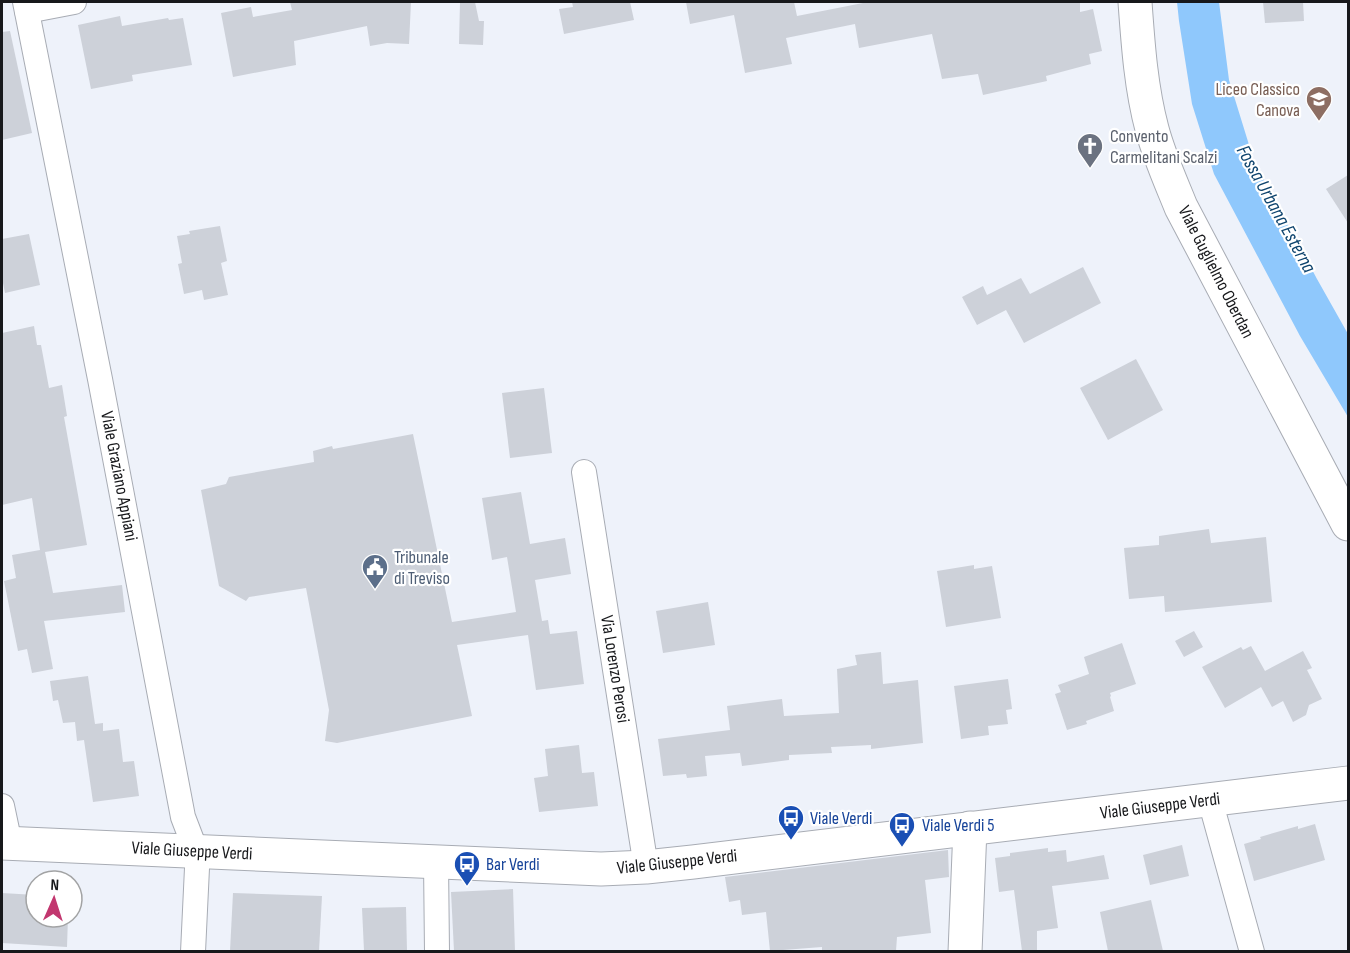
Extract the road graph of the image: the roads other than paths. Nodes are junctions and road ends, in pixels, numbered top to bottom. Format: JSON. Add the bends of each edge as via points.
{"nodes":[{"id":1,"x":74,"y":2,"type":"edge"},
{"id":2,"x":1135,"y":2,"type":"edge"},
{"id":3,"x":26,"y":6,"type":"edge"},
{"id":4,"x":584,"y":472,"type":"dead end"},
{"id":5,"x":1348,"y":524,"type":"edge"},
{"id":6,"x":1348,"y":783,"type":"edge"},
{"id":7,"x":1210,"y":800,"type":"junction"},
{"id":8,"x":2,"y":806,"type":"edge"},
{"id":9,"x":970,"y":828,"type":"junction"},
{"id":10,"x":6,"y":843,"type":"edge"},
{"id":11,"x":196,"y":851,"type":"junction"},
{"id":12,"x":436,"y":862,"type":"junction"},
{"id":13,"x":646,"y":867,"type":"junction"},
{"id":14,"x":193,"y":951,"type":"edge"},
{"id":15,"x":437,"y":951,"type":"edge"},
{"id":16,"x":965,"y":951,"type":"edge"},
{"id":17,"x":1252,"y":951,"type":"edge"}],
"edges":[{"from":1,"to":3,"type":"street"},
{"from":2,"to":5,"type":"street","name":"Viale Guglielmo Oberdan","via":[[1142,80],[1152,130],[1181,207]]},
{"from":3,"to":11,"type":"street","name":"Viale Graziano Appiani","via":[[183,817]]},
{"from":4,"to":13,"type":"street","name":"Via Lorenzo Perosi"},
{"from":6,"to":7,"type":"street","name":"Viale Giuseppe Verdi"},
{"from":7,"to":9,"type":"street","name":"Viale Giuseppe Verdi"},
{"from":7,"to":17,"type":"street"},
{"from":8,"to":10,"type":"street"},
{"from":9,"to":13,"type":"street","name":"Viale Giuseppe Verdi"},
{"from":9,"to":16,"type":"street"},
{"from":10,"to":11,"type":"street","name":"Viale Giuseppe Verdi"},
{"from":11,"to":12,"type":"street","name":"Viale Giuseppe Verdi"},
{"from":11,"to":14,"type":"street","name":"Viale Graziano Appiani"},
{"from":12,"to":13,"type":"street","name":"Viale Giuseppe Verdi","via":[[601,869]]},
{"from":12,"to":15,"type":"street"}]}
